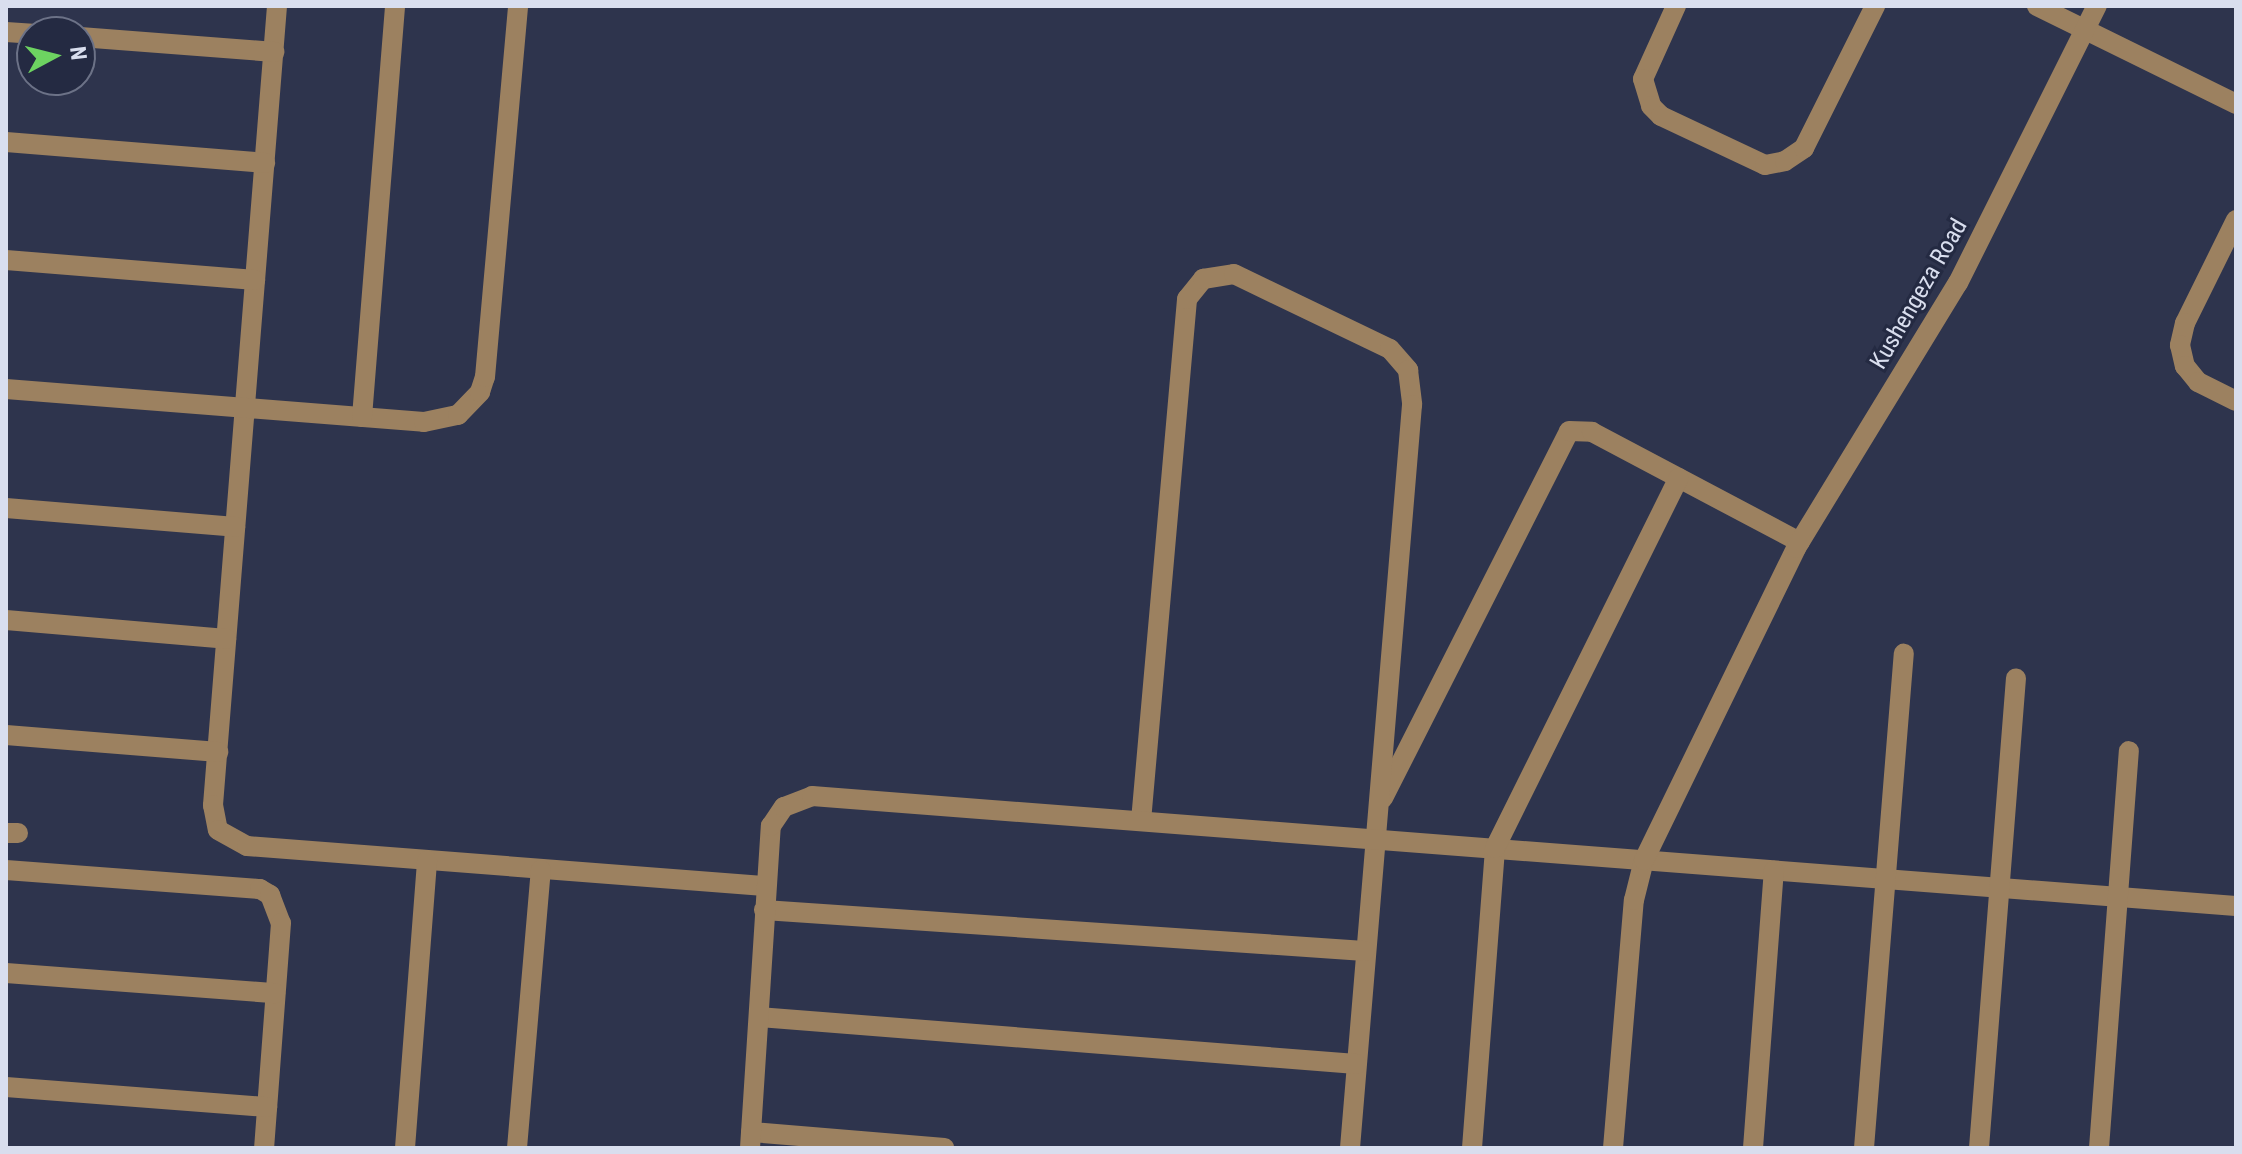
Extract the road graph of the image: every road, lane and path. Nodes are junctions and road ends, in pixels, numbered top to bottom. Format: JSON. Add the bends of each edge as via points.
{"nodes":[{"id":1,"x":277,"y":6,"type":"edge"},
{"id":2,"x":395,"y":6,"type":"edge"},
{"id":3,"x":518,"y":6,"type":"edge"},
{"id":4,"x":1676,"y":6,"type":"edge"},
{"id":5,"x":1875,"y":6,"type":"edge"},
{"id":6,"x":2037,"y":6,"type":"edge"},
{"id":7,"x":2097,"y":6,"type":"edge"},
{"id":8,"x":2086,"y":30,"type":"junction"},
{"id":9,"x":96,"y":38,"type":"edge"},
{"id":10,"x":274,"y":52,"type":"junction"},
{"id":11,"x":2236,"y":104,"type":"edge"},
{"id":12,"x":6,"y":142,"type":"edge"},
{"id":13,"x":265,"y":163,"type":"junction"},
{"id":14,"x":2236,"y":220,"type":"edge"},
{"id":15,"x":6,"y":260,"type":"edge"},
{"id":16,"x":255,"y":280,"type":"junction"},
{"id":17,"x":6,"y":389,"type":"edge"},
{"id":18,"x":2236,"y":401,"type":"edge"},
{"id":19,"x":245,"y":407,"type":"junction"},
{"id":20,"x":362,"y":417,"type":"junction"},
{"id":21,"x":1679,"y":478,"type":"junction"},
{"id":22,"x":6,"y":508,"type":"edge"},
{"id":23,"x":235,"y":527,"type":"junction"},
{"id":24,"x":1800,"y":542,"type":"junction"},
{"id":25,"x":6,"y":620,"type":"edge"},
{"id":26,"x":226,"y":639,"type":"junction"},
{"id":27,"x":1904,"y":654,"type":"dead end"},
{"id":28,"x":2016,"y":678,"type":"dead end"},
{"id":29,"x":6,"y":735,"type":"edge"},
{"id":30,"x":2129,"y":751,"type":"dead end"},
{"id":31,"x":218,"y":752,"type":"junction"},
{"id":32,"x":1379,"y":808,"type":"junction"},
{"id":33,"x":1141,"y":821,"type":"junction"},
{"id":34,"x":1374,"y":839,"type":"junction"},
{"id":35,"x":1495,"y":848,"type":"junction"},
{"id":36,"x":1644,"y":860,"type":"junction"},
{"id":37,"x":427,"y":861,"type":"junction"},
{"id":38,"x":6,"y":870,"type":"edge"},
{"id":39,"x":541,"y":870,"type":"junction"},
{"id":40,"x":1774,"y":871,"type":"junction"},
{"id":41,"x":1886,"y":879,"type":"junction"},
{"id":42,"x":764,"y":886,"type":"junction"},
{"id":43,"x":2000,"y":888,"type":"junction"},
{"id":44,"x":2118,"y":897,"type":"junction"},
{"id":45,"x":2236,"y":906,"type":"edge"},
{"id":46,"x":764,"y":910,"type":"junction"},
{"id":47,"x":1365,"y":951,"type":"junction"},
{"id":48,"x":6,"y":973,"type":"edge"},
{"id":49,"x":275,"y":993,"type":"junction"},
{"id":50,"x":760,"y":1017,"type":"junction"},
{"id":51,"x":1356,"y":1064,"type":"junction"},
{"id":52,"x":6,"y":1087,"type":"edge"},
{"id":53,"x":267,"y":1107,"type":"junction"},
{"id":54,"x":751,"y":1140,"type":"edge"},
{"id":55,"x":264,"y":1148,"type":"edge"},
{"id":56,"x":405,"y":1148,"type":"edge"},
{"id":57,"x":517,"y":1148,"type":"edge"},
{"id":58,"x":944,"y":1148,"type":"edge"},
{"id":59,"x":1350,"y":1148,"type":"edge"},
{"id":60,"x":1472,"y":1148,"type":"edge"},
{"id":61,"x":1613,"y":1148,"type":"edge"},
{"id":62,"x":1753,"y":1148,"type":"edge"},
{"id":63,"x":1864,"y":1148,"type":"edge"},
{"id":64,"x":1979,"y":1148,"type":"edge"},
{"id":65,"x":2099,"y":1148,"type":"edge"}],
"edges":[{"from":1,"to":10,"type":"street"},
{"from":2,"to":20,"type":"street"},
{"from":3,"to":20,"type":"street","via":[[480,392],[471,406],[448,420]]},
{"from":4,"to":5,"type":"street","via":[[1647,65],[1645,93],[1661,116],[1756,163],[1785,161],[1810,138]]},
{"from":6,"to":8,"type":"street"},
{"from":7,"to":8,"type":"street","name":"Kushengeza Road"},
{"from":8,"to":11,"type":"street"},
{"from":8,"to":24,"type":"street","name":"Kushengeza Road","via":[[1958,283]]},
{"from":9,"to":10,"type":"street"},
{"from":10,"to":13,"type":"street"},
{"from":12,"to":13,"type":"street"},
{"from":13,"to":16,"type":"street"},
{"from":14,"to":18,"type":"street","via":[[2185,323],[2180,345],[2185,366],[2198,382]]},
{"from":15,"to":16,"type":"street"},
{"from":16,"to":19,"type":"street"},
{"from":17,"to":19,"type":"street"},
{"from":19,"to":20,"type":"street"},
{"from":19,"to":23,"type":"street"},
{"from":21,"to":24,"type":"street"},
{"from":21,"to":32,"type":"street","via":[[1584,429],[1563,435]]},
{"from":21,"to":35,"type":"street"},
{"from":22,"to":23,"type":"street"},
{"from":23,"to":26,"type":"street"},
{"from":24,"to":36,"type":"street","name":"Kushengeza Road"},
{"from":25,"to":26,"type":"street"},
{"from":26,"to":31,"type":"street"},
{"from":27,"to":41,"type":"street"},
{"from":28,"to":43,"type":"street"},
{"from":29,"to":31,"type":"street"},
{"from":30,"to":44,"type":"street"},
{"from":31,"to":37,"type":"street","via":[[213,818],[218,830],[236,844]]},
{"from":32,"to":33,"type":"street","via":[[1412,405],[1408,370],[1390,349],[1223,273],[1194,287],[1185,311]]},
{"from":32,"to":34,"type":"street"},
{"from":33,"to":34,"type":"street"},
{"from":33,"to":42,"type":"street","via":[[812,796],[784,807],[771,826]]},
{"from":34,"to":35,"type":"street"},
{"from":34,"to":47,"type":"street"},
{"from":35,"to":36,"type":"street"},
{"from":35,"to":60,"type":"street"},
{"from":36,"to":40,"type":"street"},
{"from":36,"to":61,"type":"street","name":"Kushengeza Road","via":[[1634,900]]},
{"from":37,"to":39,"type":"street"},
{"from":37,"to":56,"type":"street"},
{"from":38,"to":49,"type":"street","via":[[260,889],[281,914]]},
{"from":39,"to":42,"type":"street"},
{"from":39,"to":57,"type":"street"},
{"from":40,"to":41,"type":"street"},
{"from":40,"to":62,"type":"street"},
{"from":41,"to":43,"type":"street"},
{"from":41,"to":63,"type":"street"},
{"from":42,"to":46,"type":"street"},
{"from":43,"to":44,"type":"street"},
{"from":43,"to":64,"type":"street"},
{"from":44,"to":45,"type":"street"},
{"from":44,"to":65,"type":"street"},
{"from":46,"to":47,"type":"street"},
{"from":46,"to":50,"type":"street"},
{"from":47,"to":51,"type":"street"},
{"from":48,"to":49,"type":"street"},
{"from":49,"to":53,"type":"street"},
{"from":50,"to":51,"type":"street"},
{"from":50,"to":54,"type":"street"},
{"from":51,"to":59,"type":"street"},
{"from":52,"to":53,"type":"street"},
{"from":53,"to":55,"type":"street"},
{"from":54,"to":58,"type":"street"}]}
